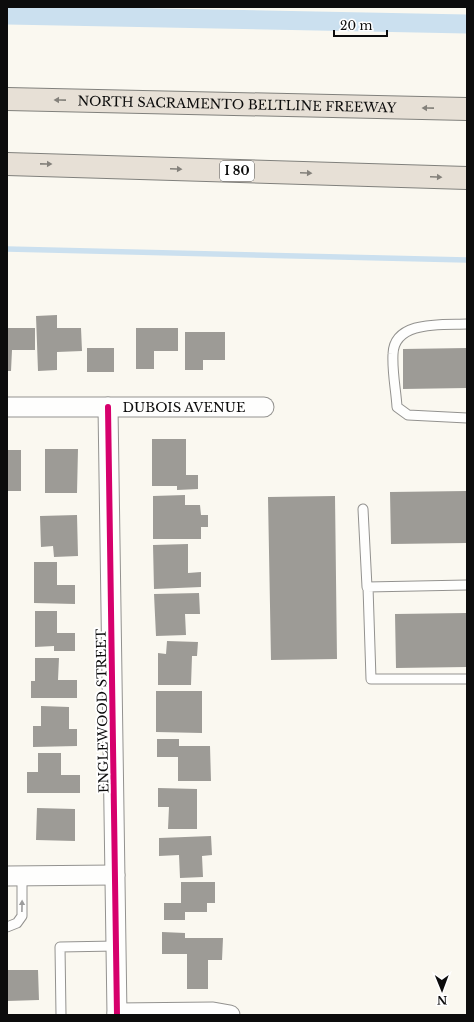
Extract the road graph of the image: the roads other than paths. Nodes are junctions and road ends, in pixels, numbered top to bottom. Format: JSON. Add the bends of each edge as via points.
{"nodes":[{"id":1,"x":7,"y":99,"type":"edge"},
{"id":2,"x":467,"y":109,"type":"edge"},
{"id":3,"x":7,"y":164,"type":"edge"},
{"id":4,"x":467,"y":178,"type":"edge"},
{"id":5,"x":467,"y":324,"type":"edge"},
{"id":6,"x":7,"y":407,"type":"edge"},
{"id":7,"x":108,"y":407,"type":"junction"},
{"id":8,"x":264,"y":407,"type":"dead end"},
{"id":9,"x":467,"y":418,"type":"edge"},
{"id":10,"x":363,"y":509,"type":"dead end"},
{"id":11,"x":467,"y":586,"type":"edge"},
{"id":12,"x":368,"y":587,"type":"junction"},
{"id":13,"x":467,"y":679,"type":"edge"},
{"id":14,"x":15,"y":876,"type":"edge"},
{"id":15,"x":115,"y":876,"type":"junction"},
{"id":16,"x":7,"y":927,"type":"edge"},
{"id":17,"x":116,"y":946,"type":"junction"},
{"id":18,"x":117,"y":1014,"type":"edge"},
{"id":19,"x":62,"y":1015,"type":"edge"},
{"id":20,"x":230,"y":1015,"type":"edge"}],
"edges":[{"from":2,"to":1,"type":"highway","name":"NORTH SACRAMENTO BELTLINE FREEWAY","one_way":true},
{"from":3,"to":4,"type":"highway","number":"I 80","one_way":true},
{"from":5,"to":9,"type":"lane","via":[[419,327],[404,332],[395,343],[393,354],[397,407],[402,412],[408,416]]},
{"from":6,"to":7,"type":"street","name":"DUBOIS AVENUE"},
{"from":7,"to":8,"type":"street","name":"DUBOIS AVENUE"},
{"from":7,"to":15,"type":"street","name":"ENGLEWOOD STREET"},
{"from":10,"to":12,"type":"lane"},
{"from":11,"to":12,"type":"lane"},
{"from":12,"to":13,"type":"lane","via":[[372,680]]},
{"from":14,"to":15,"type":"street"},
{"from":16,"to":14,"type":"lane","one_way":true,"via":[[17,923],[22,916]]},
{"from":15,"to":17,"type":"street","name":"ENGLEWOOD STREET"},
{"from":17,"to":18,"type":"street","name":"ENGLEWOOD STREET"},
{"from":17,"to":19,"type":"lane","via":[[60,947]]},
{"from":18,"to":20,"type":"street","via":[[213,1012]]}]}
